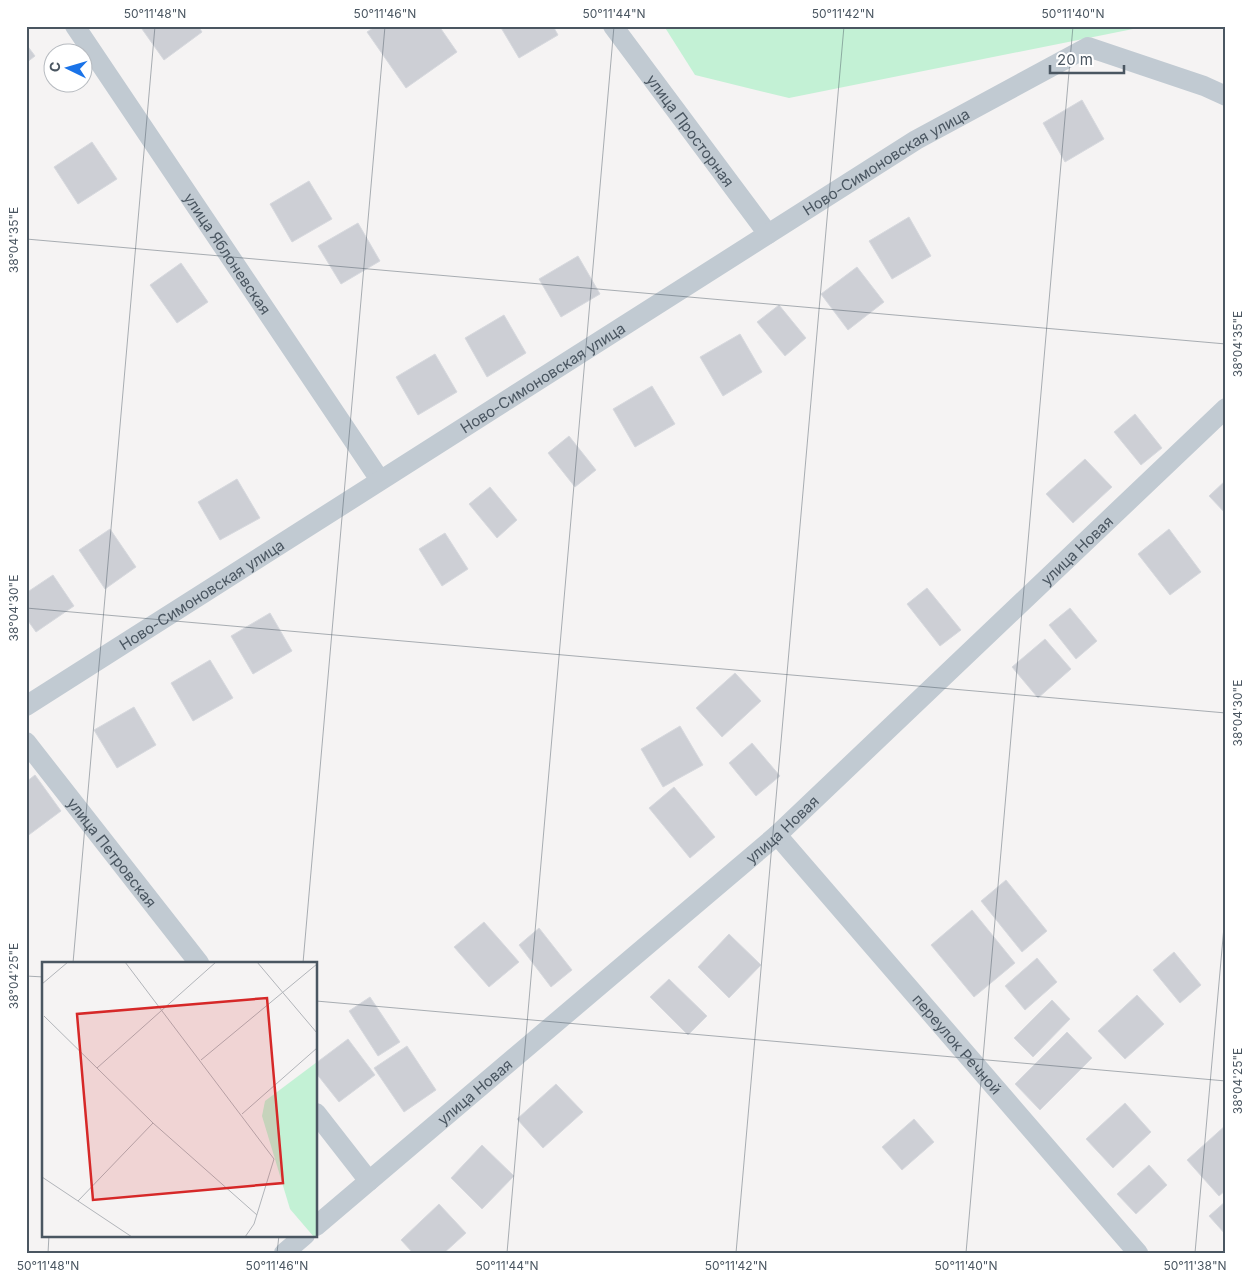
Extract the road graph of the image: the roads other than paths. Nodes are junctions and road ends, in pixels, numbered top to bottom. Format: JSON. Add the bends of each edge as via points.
{"nodes":[{"id":1,"x":76,"y":26,"type":"edge"},
{"id":2,"x":612,"y":26,"type":"edge"},
{"id":3,"x":1226,"y":96,"type":"edge"},
{"id":4,"x":768,"y":234,"type":"junction"},
{"id":5,"x":1226,"y":408,"type":"edge"},
{"id":6,"x":380,"y":480,"type":"junction"},
{"id":7,"x":26,"y":706,"type":"edge"},
{"id":8,"x":26,"y":742,"type":"edge"},
{"id":9,"x":777,"y":835,"type":"junction"},
{"id":10,"x":198,"y":962,"type":"edge"},
{"id":11,"x":318,"y":1116,"type":"edge"},
{"id":12,"x":369,"y":1181,"type":"junction"},
{"id":13,"x":318,"y":1224,"type":"edge"},
{"id":14,"x":304,"y":1236,"type":"edge"},
{"id":15,"x":284,"y":1253,"type":"edge"},
{"id":16,"x":1138,"y":1253,"type":"edge"}],
"edges":[{"from":1,"to":6,"type":"street","name":"улица Яблоневская"},
{"from":2,"to":4,"type":"street","name":"улица Просторная"},
{"from":3,"to":4,"type":"street","name":"Ново-Симоновская улица","via":[[1088,47],[916,140]]},
{"from":4,"to":6,"type":"street","name":"Ново-Симоновская улица"},
{"from":5,"to":9,"type":"street","name":"улица Новая"},
{"from":6,"to":7,"type":"street","name":"Ново-Симоновская улица"},
{"from":8,"to":10,"type":"street","name":"улица Петровская"},
{"from":9,"to":12,"type":"street","name":"улица Новая"},
{"from":9,"to":16,"type":"street","name":"переулок Речной"},
{"from":11,"to":12,"type":"street"},
{"from":12,"to":13,"type":"street","name":"улица Новая"},
{"from":14,"to":15,"type":"street"}]}
